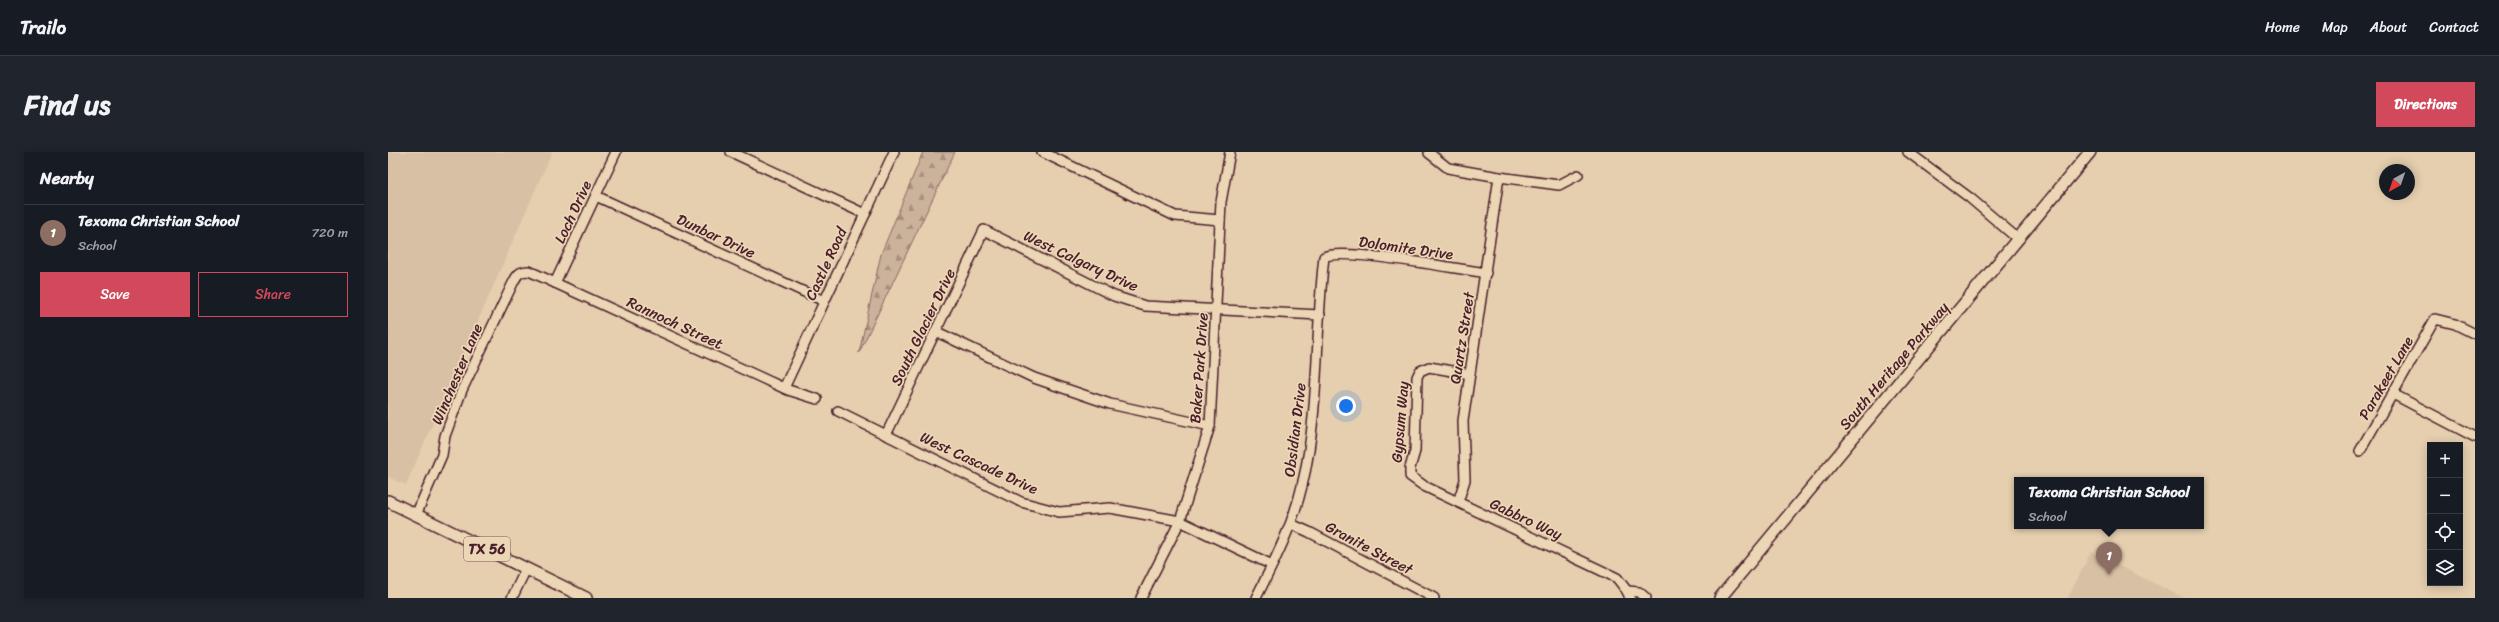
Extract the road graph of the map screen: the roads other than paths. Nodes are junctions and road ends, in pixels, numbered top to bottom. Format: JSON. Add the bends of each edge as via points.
{"nodes":[{"id":1,"x":616,"y":152,"type":"edge"},
{"id":2,"x":731,"y":152,"type":"edge"},
{"id":3,"x":894,"y":152,"type":"edge"},
{"id":4,"x":1042,"y":152,"type":"edge"},
{"id":5,"x":1230,"y":152,"type":"edge"},
{"id":6,"x":1908,"y":152,"type":"edge"},
{"id":7,"x":2090,"y":152,"type":"edge"},
{"id":8,"x":1429,"y":153,"type":"edge"},
{"id":9,"x":1578,"y":175,"type":"dead end"},
{"id":10,"x":1499,"y":177,"type":"junction"},
{"id":11,"x":596,"y":196,"type":"junction"},
{"id":12,"x":865,"y":214,"type":"junction"},
{"id":13,"x":1220,"y":220,"type":"junction"},
{"id":14,"x":984,"y":230,"type":"joint"},
{"id":15,"x":2018,"y":239,"type":"junction"},
{"id":16,"x":1324,"y":257,"type":"joint"},
{"id":17,"x":522,"y":271,"type":"joint"},
{"id":18,"x":1486,"y":273,"type":"junction"},
{"id":19,"x":556,"y":283,"type":"junction"},
{"id":20,"x":824,"y":301,"type":"junction"},
{"id":21,"x":1217,"y":310,"type":"junction"},
{"id":22,"x":1320,"y":315,"type":"junction"},
{"id":23,"x":937,"y":332,"type":"junction"},
{"id":24,"x":2475,"y":334,"type":"edge"},
{"id":25,"x":1470,"y":374,"type":"junction"},
{"id":26,"x":784,"y":388,"type":"junction"},
{"id":27,"x":2393,"y":394,"type":"junction"},
{"id":28,"x":817,"y":399,"type":"dead end"},
{"id":29,"x":838,"y":411,"type":"dead end"},
{"id":30,"x":1210,"y":426,"type":"junction"},
{"id":31,"x":886,"y":435,"type":"junction"},
{"id":32,"x":2475,"y":438,"type":"edge"},
{"id":33,"x":2360,"y":451,"type":"dead end"},
{"id":34,"x":1410,"y":476,"type":"joint"},
{"id":35,"x":388,"y":500,"type":"edge"},
{"id":36,"x":1458,"y":502,"type":"junction"},
{"id":37,"x":416,"y":514,"type":"junction"},
{"id":38,"x":1180,"y":521,"type":"junction"},
{"id":39,"x":1291,"y":524,"type":"junction"},
{"id":40,"x":1272,"y":565,"type":"junction"},
{"id":41,"x":526,"y":568,"type":"junction"},
{"id":42,"x":1626,"y":596,"type":"edge"},
{"id":43,"x":512,"y":598,"type":"edge"},
{"id":44,"x":586,"y":598,"type":"edge"},
{"id":45,"x":1141,"y":598,"type":"edge"},
{"id":46,"x":1256,"y":598,"type":"edge"},
{"id":47,"x":1434,"y":598,"type":"edge"},
{"id":48,"x":1646,"y":598,"type":"edge"},
{"id":49,"x":1720,"y":598,"type":"edge"}],
"edges":[{"from":1,"to":11,"type":"street","name":"Loch Drive"},
{"from":2,"to":12,"type":"street"},
{"from":3,"to":12,"type":"street","name":"Castle Road"},
{"from":4,"to":13,"type":"street","via":[[1175,216]]},
{"from":5,"to":13,"type":"street","name":"Baker Park Drive"},
{"from":6,"to":15,"type":"street","via":[[1970,198]]},
{"from":7,"to":15,"type":"main road","name":"South Heritage Parkway"},
{"from":8,"to":10,"type":"street","via":[[1448,168]]},
{"from":9,"to":10,"type":"street","via":[[1559,185]]},
{"from":10,"to":18,"type":"street","name":"Quartz Street"},
{"from":11,"to":19,"type":"street","name":"Loch Drive"},
{"from":11,"to":20,"type":"street","name":"Dunbar Drive"},
{"from":12,"to":20,"type":"street","name":"Castle Road"},
{"from":13,"to":21,"type":"street","name":"Baker Park Drive"},
{"from":14,"to":21,"type":"street","name":"West Calgary Drive","via":[[1114,296],[1145,306]]},
{"from":14,"to":23,"type":"street","name":"South Glacier Drive"},
{"from":15,"to":49,"type":"main road","name":"South Heritage Parkway"},
{"from":16,"to":18,"type":"street","name":"Dolomite Drive","via":[[1330,253],[1371,256]]},
{"from":16,"to":22,"type":"street","name":"Obsidian Drive"},
{"from":17,"to":19,"type":"street","name":"Rannoch Street","via":[[529,271]]},
{"from":17,"to":37,"type":"street","name":"Winchester Lane","via":[[515,279],[462,390],[445,436],[442,455]]},
{"from":18,"to":25,"type":"street","name":"Quartz Street"},
{"from":19,"to":26,"type":"street","name":"Rannoch Street"},
{"from":20,"to":26,"type":"street","name":"Castle Road"},
{"from":21,"to":22,"type":"street","name":"West Calgary Drive"},
{"from":21,"to":30,"type":"street","name":"Baker Park Drive"},
{"from":22,"to":39,"type":"street","name":"Obsidian Drive","via":[[1308,453]]},
{"from":23,"to":30,"type":"street","via":[[1034,378],[1110,404]]},
{"from":23,"to":31,"type":"street","name":"South Glacier Drive"},
{"from":24,"to":27,"type":"street","name":"Parakeet Lane","via":[[2455,324],[2435,319]]},
{"from":25,"to":34,"type":"street","name":"Gypsum Way","via":[[1429,367],[1420,371],[1417,377],[1415,451]]},
{"from":25,"to":36,"type":"street","name":"Quartz Street","via":[[1463,421],[1465,480]]},
{"from":26,"to":28,"type":"street","name":"Rannoch Street"},
{"from":27,"to":32,"type":"street"},
{"from":27,"to":33,"type":"street","name":"Parakeet Lane"},
{"from":29,"to":31,"type":"street","name":"West Cascade Drive"},
{"from":30,"to":38,"type":"street","name":"Baker Park Drive"},
{"from":31,"to":38,"type":"street","name":"West Cascade Drive","via":[[1021,502],[1059,512],[1110,508]]},
{"from":34,"to":36,"type":"street","name":"Gabbro Way","via":[[1424,486]]},
{"from":35,"to":37,"type":"main road","number":"TX 56"},
{"from":36,"to":42,"type":"street","name":"Gabbro Way","via":[[1617,578]]},
{"from":37,"to":41,"type":"main road","number":"TX 56"},
{"from":38,"to":40,"type":"street","name":"West Cascade Drive"},
{"from":38,"to":45,"type":"street","name":"Baker Park Drive"},
{"from":39,"to":40,"type":"street","name":"Obsidian Drive"},
{"from":39,"to":47,"type":"street","name":"Granite Street"},
{"from":40,"to":46,"type":"street","name":"Obsidian Drive"},
{"from":41,"to":43,"type":"street"},
{"from":41,"to":44,"type":"main road","number":"TX 56"},
{"from":42,"to":48,"type":"street","name":"Gabbro Way","via":[[1639,592]]}]}
